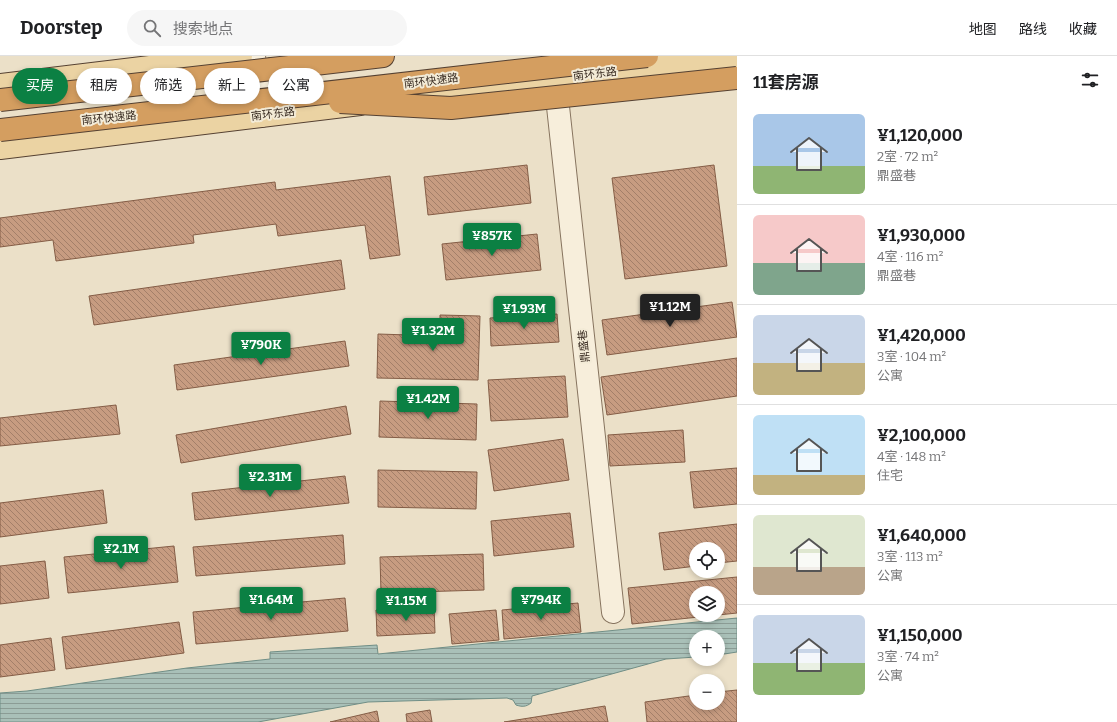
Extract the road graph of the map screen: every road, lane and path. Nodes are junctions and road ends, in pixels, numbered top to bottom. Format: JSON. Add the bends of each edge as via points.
{"nodes":[{"id":1,"x":241,"y":56,"type":"edge"},
{"id":2,"x":254,"y":56,"type":"edge"},
{"id":3,"x":324,"y":56,"type":"edge"},
{"id":4,"x":383,"y":56,"type":"edge"},
{"id":5,"x":647,"y":56,"type":"edge"},
{"id":6,"x":737,"y":56,"type":"edge"},
{"id":7,"x":628,"y":63,"type":"edge"},
{"id":8,"x":276,"y":68,"type":"edge"},
{"id":9,"x":281,"y":68,"type":"edge"},
{"id":10,"x":268,"y":69,"type":"edge"},
{"id":11,"x":737,"y":78,"type":"edge"},
{"id":12,"x":555,"y":79,"type":"junction"},
{"id":13,"x":0,"y":85,"type":"edge"},
{"id":14,"x":0,"y":100,"type":"edge"},
{"id":15,"x":268,"y":108,"type":"junction"},
{"id":16,"x":0,"y":130,"type":"edge"},
{"id":17,"x":0,"y":148,"type":"edge"},
{"id":18,"x":613,"y":612,"type":"dead end"}],
"edges":[{"from":1,"to":13,"type":"main road"},
{"from":2,"to":15,"type":"street"},
{"from":3,"to":8,"type":"highway"},
{"from":4,"to":9,"type":"highway"},
{"from":5,"to":15,"type":"highway","name":"南环快速路","bridge":true},
{"from":6,"to":7,"type":"main road","name":"南环东路"},
{"from":7,"to":12,"type":"main road","name":"南环东路"},
{"from":10,"to":14,"type":"highway","bridge":true},
{"from":11,"to":15,"type":"highway","bridge":true,"via":[[451,108]]},
{"from":12,"to":15,"type":"main road","name":"南环东路"},
{"from":12,"to":18,"type":"street","name":"鼎盛巷"},
{"from":15,"to":16,"type":"highway","name":"南环快速路","bridge":true},
{"from":15,"to":17,"type":"main road","name":"南环东路"}]}
